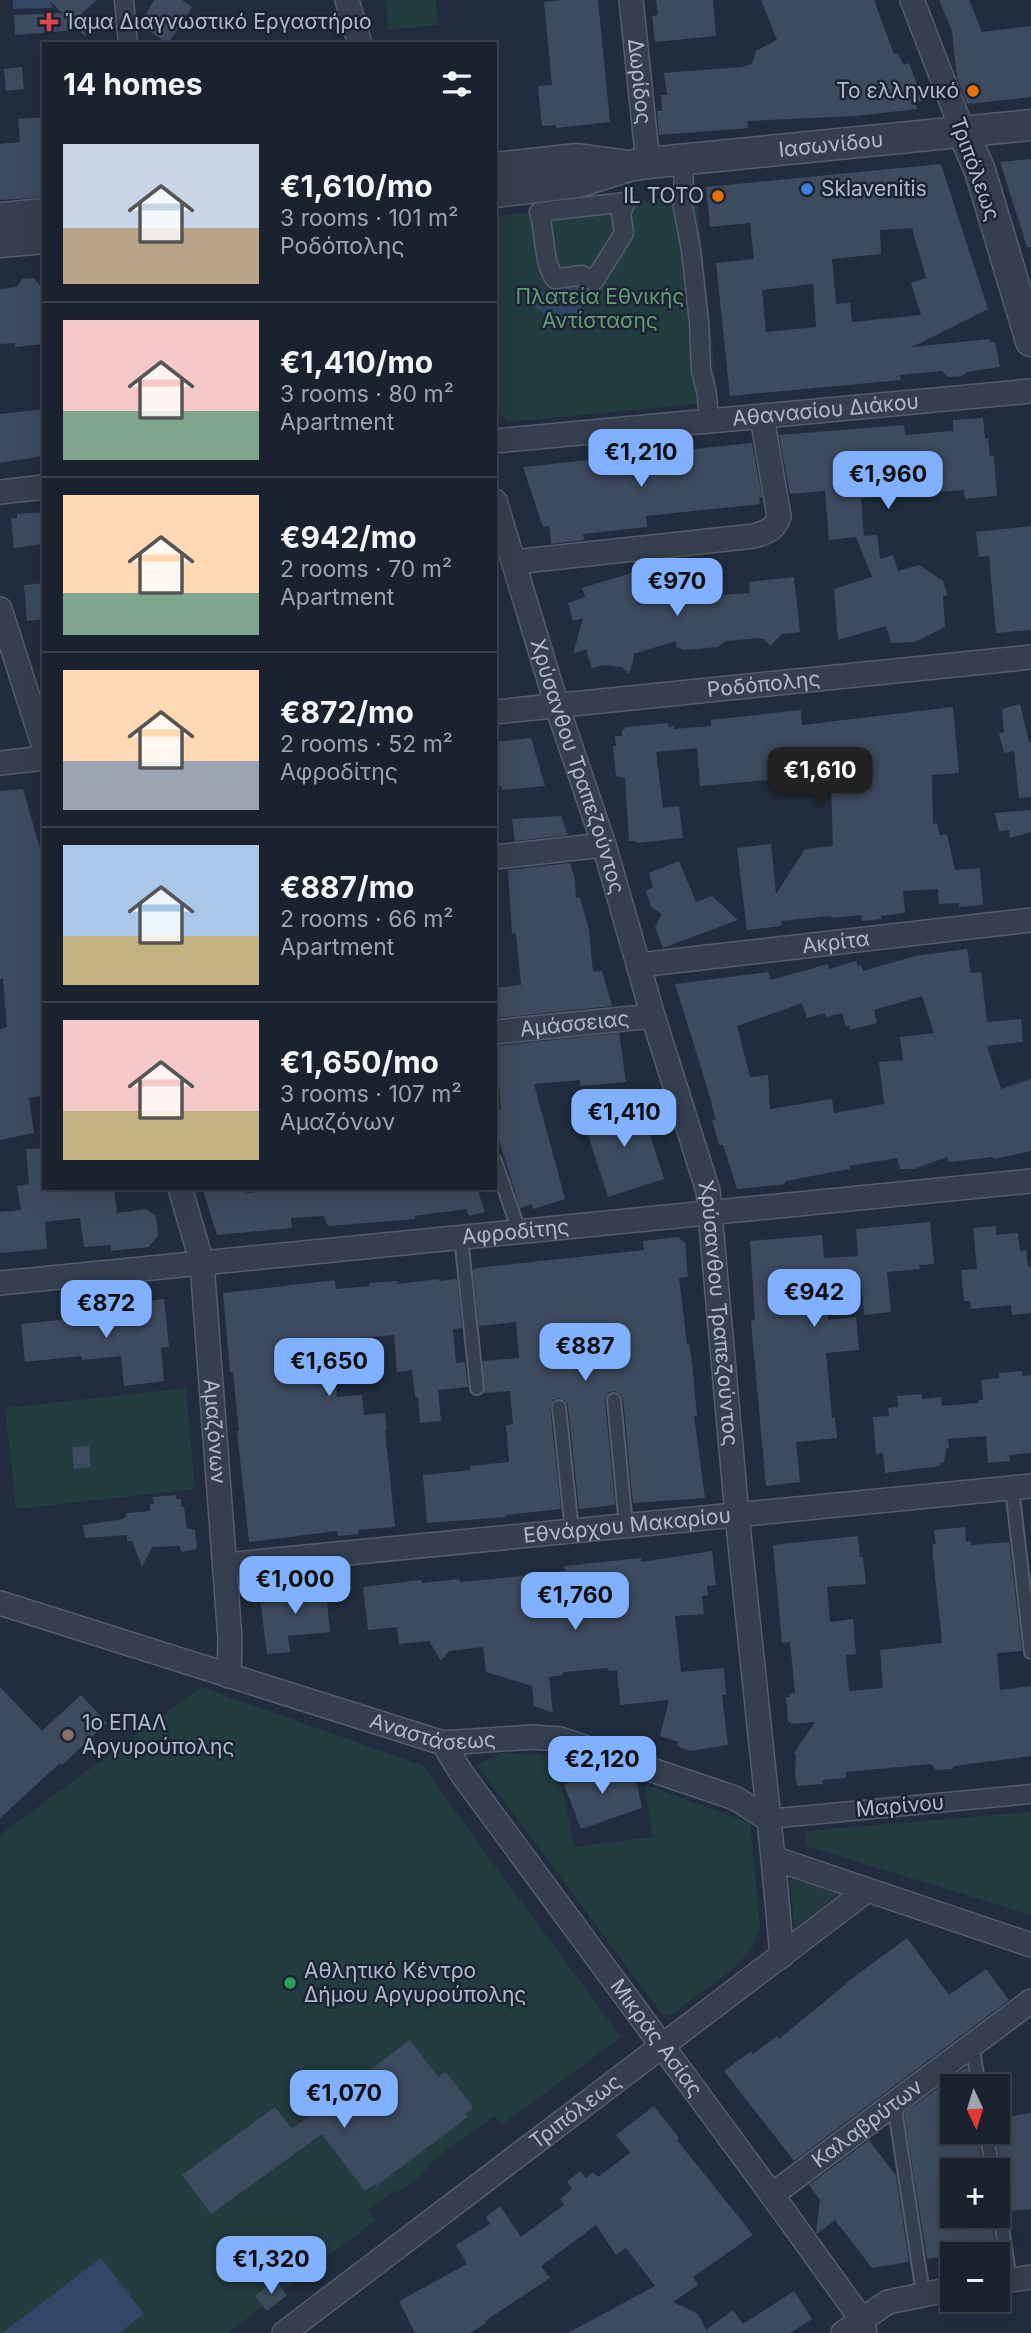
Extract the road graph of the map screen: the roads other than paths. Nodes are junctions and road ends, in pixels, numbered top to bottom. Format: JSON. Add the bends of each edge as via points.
{"nodes":[{"id":1,"x":124,"y":0,"type":"edge"},
{"id":2,"x":347,"y":0,"type":"edge"},
{"id":3,"x":631,"y":0,"type":"edge"},
{"id":4,"x":912,"y":0,"type":"edge"},
{"id":5,"x":128,"y":42,"type":"edge"},
{"id":6,"x":359,"y":42,"type":"edge"},
{"id":7,"x":1031,"y":125,"type":"edge"},
{"id":8,"x":963,"y":132,"type":"junction"},
{"id":9,"x":684,"y":160,"type":"junction"},
{"id":10,"x":638,"y":164,"type":"junction"},
{"id":11,"x":497,"y":168,"type":"edge"},
{"id":12,"x":497,"y":192,"type":"edge"},
{"id":13,"x":42,"y":214,"type":"edge"},
{"id":14,"x":0,"y":218,"type":"edge"},
{"id":15,"x":42,"y":238,"type":"edge"},
{"id":16,"x":0,"y":242,"type":"edge"},
{"id":17,"x":555,"y":279,"type":"joint"},
{"id":18,"x":1031,"y":341,"type":"edge"},
{"id":19,"x":1031,"y":390,"type":"edge"},
{"id":20,"x":762,"y":417,"type":"junction"},
{"id":21,"x":709,"y":422,"type":"junction"},
{"id":22,"x":497,"y":441,"type":"edge"},
{"id":23,"x":42,"y":487,"type":"edge"},
{"id":24,"x":0,"y":492,"type":"edge"},
{"id":25,"x":497,"y":507,"type":"edge"},
{"id":26,"x":514,"y":562,"type":"junction"},
{"id":27,"x":0,"y":608,"type":"edge"},
{"id":28,"x":1031,"y":657,"type":"edge"},
{"id":29,"x":557,"y":706,"type":"junction"},
{"id":30,"x":497,"y":712,"type":"edge"},
{"id":31,"x":42,"y":741,"type":"edge"},
{"id":32,"x":42,"y":758,"type":"edge"},
{"id":33,"x":0,"y":763,"type":"edge"},
{"id":34,"x":604,"y":845,"type":"junction"},
{"id":35,"x":497,"y":857,"type":"edge"},
{"id":36,"x":1031,"y":920,"type":"edge"},
{"id":37,"x":639,"y":965,"type":"junction"},
{"id":38,"x":653,"y":1016,"type":"junction"},
{"id":39,"x":497,"y":1032,"type":"edge"},
{"id":40,"x":497,"y":1167,"type":"edge"},
{"id":41,"x":1031,"y":1181,"type":"edge"},
{"id":42,"x":181,"y":1190,"type":"edge"},
{"id":43,"x":711,"y":1212,"type":"junction"},
{"id":44,"x":519,"y":1231,"type":"junction"},
{"id":45,"x":461,"y":1237,"type":"junction"},
{"id":46,"x":202,"y":1263,"type":"junction"},
{"id":47,"x":0,"y":1283,"type":"edge"},
{"id":48,"x":477,"y":1388,"type":"dead end"},
{"id":49,"x":614,"y":1400,"type":"dead end"},
{"id":50,"x":559,"y":1407,"type":"dead end"},
{"id":51,"x":1021,"y":1487,"type":"edge"},
{"id":52,"x":737,"y":1515,"type":"junction"},
{"id":53,"x":626,"y":1526,"type":"junction"},
{"id":54,"x":572,"y":1531,"type":"junction"},
{"id":55,"x":225,"y":1565,"type":"junction"},
{"id":56,"x":0,"y":1603,"type":"edge"},
{"id":57,"x":1031,"y":1651,"type":"edge"},
{"id":58,"x":229,"y":1676,"type":"junction"},
{"id":59,"x":443,"y":1743,"type":"junction"},
{"id":60,"x":1031,"y":1794,"type":"edge"},
{"id":61,"x":768,"y":1819,"type":"junction"},
{"id":62,"x":773,"y":1858,"type":"junction"},
{"id":63,"x":866,"y":1891,"type":"junction"},
{"id":64,"x":1031,"y":1945,"type":"edge"},
{"id":65,"x":782,"y":1956,"type":"junction"},
{"id":66,"x":1031,"y":2001,"type":"edge"},
{"id":67,"x":972,"y":2045,"type":"junction"},
{"id":68,"x":661,"y":2046,"type":"junction"},
{"id":69,"x":977,"y":2074,"type":"edge"},
{"id":70,"x":894,"y":2103,"type":"junction"},
{"id":71,"x":772,"y":2195,"type":"junction"},
{"id":72,"x":1005,"y":2228,"type":"edge"},
{"id":73,"x":1017,"y":2279,"type":"edge"},
{"id":74,"x":940,"y":2291,"type":"edge"},
{"id":75,"x":923,"y":2294,"type":"junction"},
{"id":76,"x":857,"y":2329,"type":"edge"},
{"id":77,"x":284,"y":2333,"type":"edge"}],
"edges":[{"from":1,"to":5,"type":"street"},
{"from":2,"to":6,"type":"street"},
{"from":3,"to":10,"type":"street","name":"Δωρίδος"},
{"from":4,"to":8,"type":"street","name":"Τριπόλεως"},
{"from":7,"to":8,"type":"street","name":"Ιασωνίδου"},
{"from":8,"to":9,"type":"street","name":"Ιασωνίδου"},
{"from":8,"to":18,"type":"street","name":"Τριπόλεως","via":[[980,171]]},
{"from":9,"to":10,"type":"street","name":"Ιασωνίδου"},
{"from":9,"to":21,"type":"street","via":[[683,207]]},
{"from":10,"to":11,"type":"street","name":"Ιασωνίδου","via":[[577,159]]},
{"from":10,"to":12,"type":"street","name":"Ιασωνίδου","via":[[578,182]]},
{"from":13,"to":14,"type":"street"},
{"from":15,"to":16,"type":"street"},
{"from":17,"to":17,"type":"street","via":[[582,275],[594,281],[624,233],[621,209],[626,202],[539,212],[547,267]]},
{"from":19,"to":20,"type":"street","name":"Αθανασίου Διάκου"},
{"from":20,"to":21,"type":"street","name":"Αθανασίου Διάκου"},
{"from":20,"to":26,"type":"street","via":[[779,516],[770,532]]},
{"from":21,"to":22,"type":"street","name":"Αθανασίου Διάκου"},
{"from":23,"to":24,"type":"street"},
{"from":25,"to":26,"type":"street","name":"Χρύσανθου Τραπεζούντος"},
{"from":26,"to":29,"type":"street","name":"Χρύσανθου Τραπεζούντος"},
{"from":27,"to":31,"type":"street"},
{"from":28,"to":29,"type":"street","name":"Ροδόπολης"},
{"from":29,"to":30,"type":"street","name":"Ροδόπολης"},
{"from":29,"to":34,"type":"street","name":"Χρύσανθου Τραπεζούντος"},
{"from":32,"to":33,"type":"street"},
{"from":34,"to":35,"type":"street"},
{"from":34,"to":37,"type":"street","name":"Χρύσανθου Τραπεζούντος"},
{"from":36,"to":37,"type":"street","name":"Ακρίτα"},
{"from":37,"to":38,"type":"street","name":"Χρύσανθου Τραπεζούντος"},
{"from":38,"to":39,"type":"street","name":"Αμάσσειας"},
{"from":38,"to":43,"type":"street","name":"Χρύσανθου Τραπεζούντος"},
{"from":40,"to":44,"type":"lane"},
{"from":41,"to":43,"type":"street","name":"Αφροδίτης"},
{"from":42,"to":46,"type":"street","name":"Αμαζόνων"},
{"from":43,"to":44,"type":"street","name":"Αφροδίτης"},
{"from":43,"to":52,"type":"street","name":"Χρύσανθου Τραπεζούντος"},
{"from":44,"to":45,"type":"street","name":"Αφροδίτης"},
{"from":45,"to":46,"type":"street","name":"Αφροδίτης"},
{"from":45,"to":48,"type":"lane"},
{"from":46,"to":47,"type":"street","name":"Αφροδίτης"},
{"from":46,"to":55,"type":"street","name":"Αμαζόνων"},
{"from":49,"to":53,"type":"lane"},
{"from":50,"to":54,"type":"lane"},
{"from":51,"to":52,"type":"street","name":"Εθνάρχου Μακαρίου"},
{"from":51,"to":57,"type":"lane"},
{"from":52,"to":53,"type":"street","name":"Εθνάρχου Μακαρίου"},
{"from":52,"to":61,"type":"street","name":"Χρύσανθου Τραπεζούντος"},
{"from":53,"to":54,"type":"street","name":"Εθνάρχου Μακαρίου"},
{"from":54,"to":55,"type":"street","name":"Εθνάρχου Μακαρίου"},
{"from":55,"to":58,"type":"street","name":"Αμαζόνων"},
{"from":56,"to":58,"type":"street","name":"Αναστάσεως"},
{"from":58,"to":59,"type":"street","name":"Αναστάσεως"},
{"from":59,"to":61,"type":"street","name":"Αναστάσεως","via":[[560,1739],[735,1798]]},
{"from":59,"to":68,"type":"street","name":"Μικράς Ασίας"},
{"from":60,"to":61,"type":"street","name":"Μαρίνου"},
{"from":61,"to":62,"type":"street"},
{"from":62,"to":63,"type":"street"},
{"from":62,"to":65,"type":"street"},
{"from":63,"to":64,"type":"street"},
{"from":63,"to":65,"type":"street","name":"Τριπόλεως"},
{"from":65,"to":68,"type":"street","name":"Τριπόλεως"},
{"from":66,"to":67,"type":"street","name":"Καλαβρύτων"},
{"from":67,"to":69,"type":"lane"},
{"from":67,"to":70,"type":"street","name":"Καλαβρύτων"},
{"from":68,"to":71,"type":"street","name":"Μικράς Ασίας"},
{"from":68,"to":77,"type":"street","name":"Τριπόλεως"},
{"from":70,"to":71,"type":"street","name":"Καλαβρύτων"},
{"from":70,"to":75,"type":"lane"},
{"from":71,"to":76,"type":"street","name":"Μικράς Ασίας"},
{"from":72,"to":73,"type":"lane"},
{"from":74,"to":75,"type":"street"},
{"from":75,"to":76,"type":"street","via":[[888,2302]]}]}
